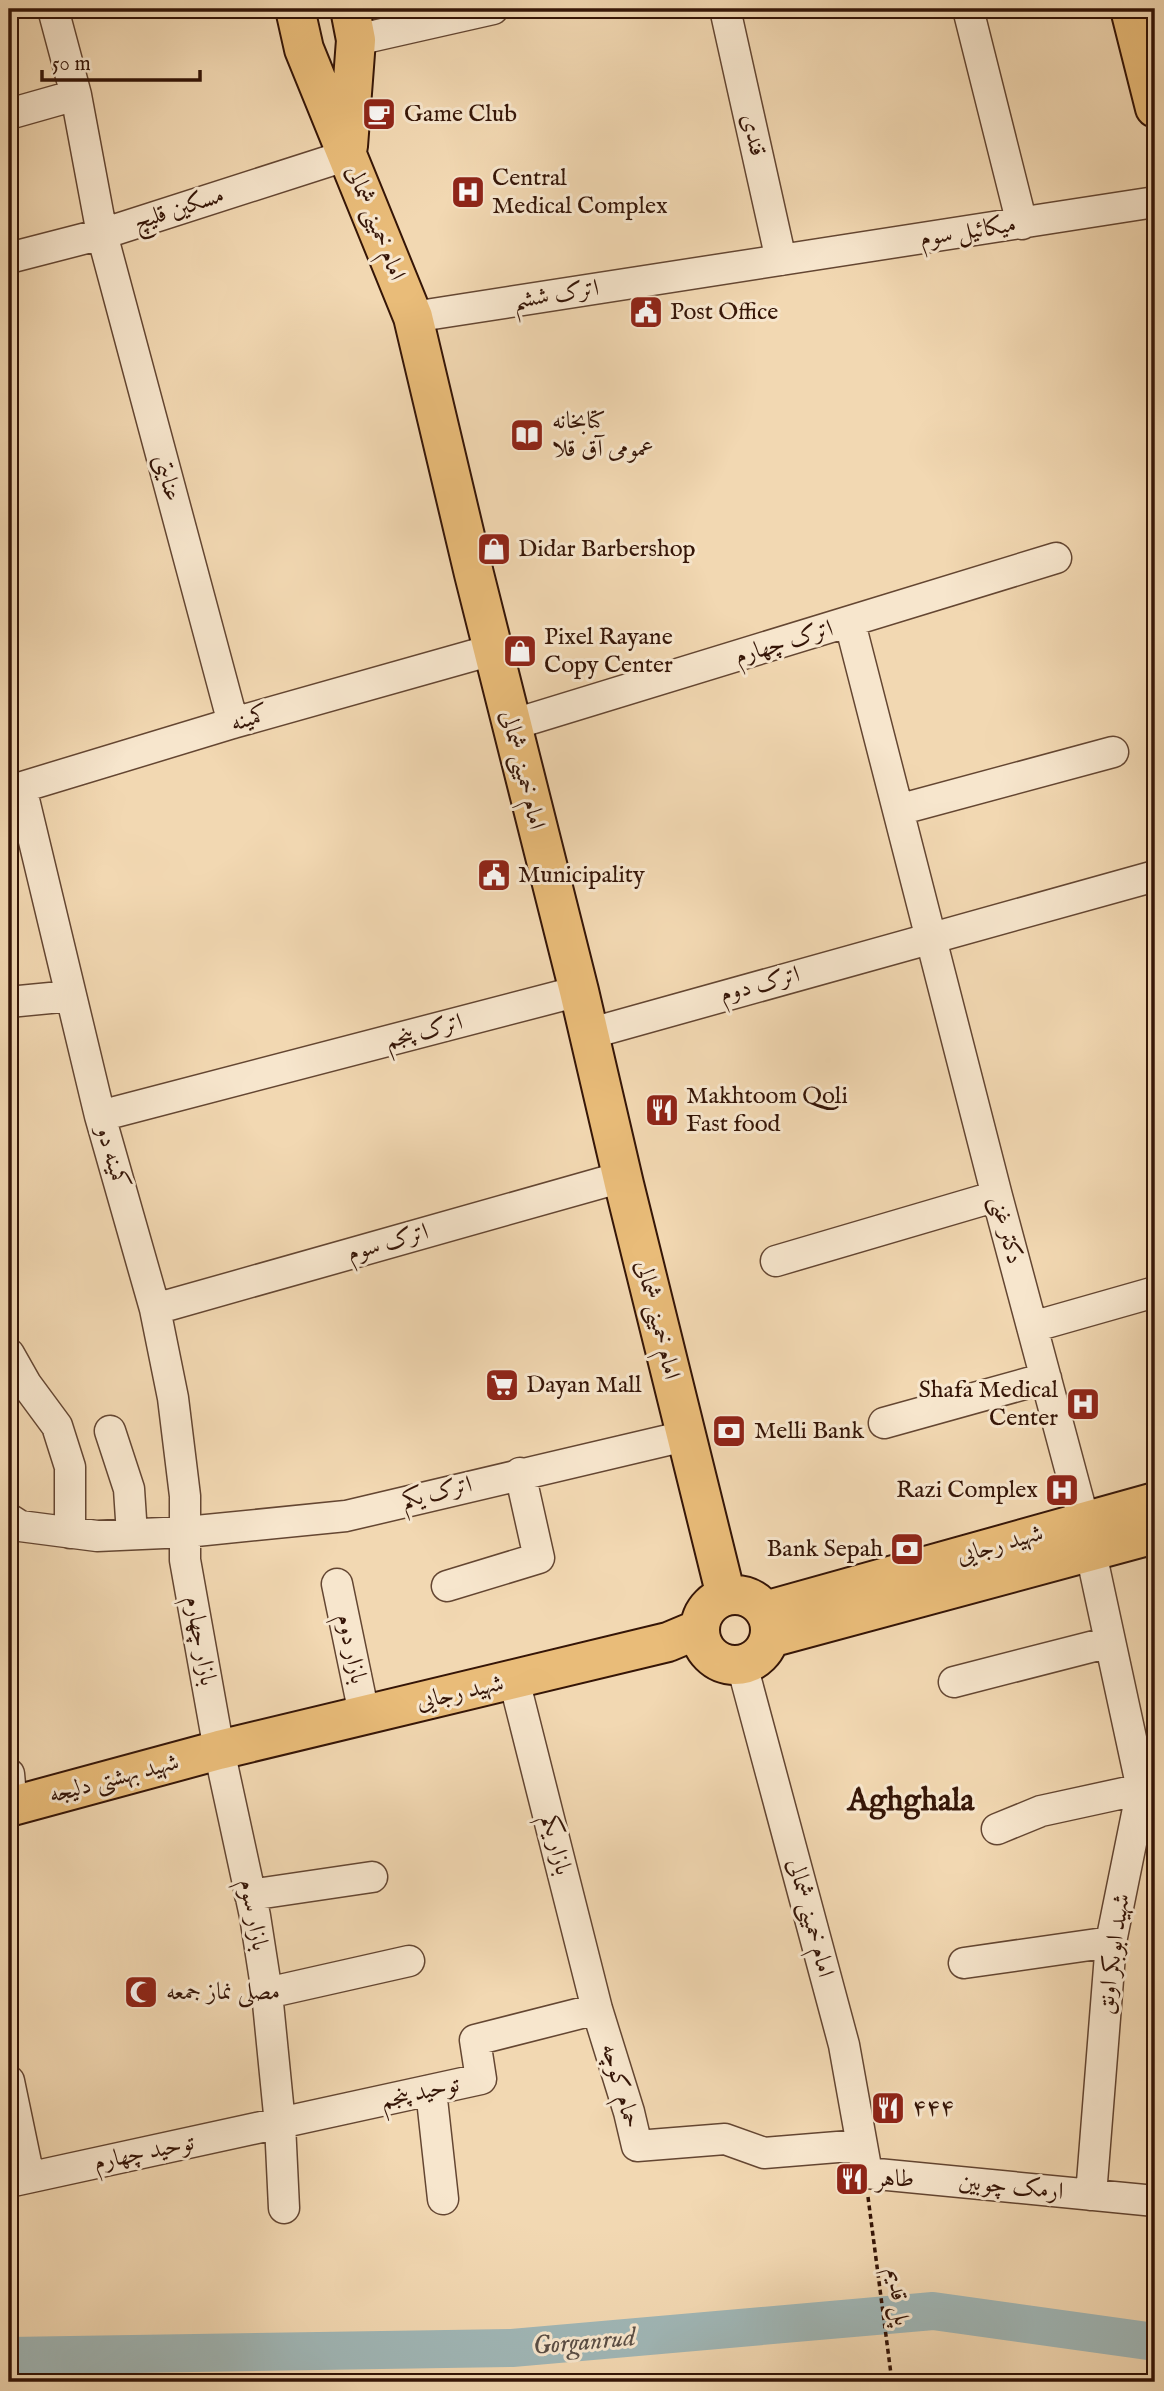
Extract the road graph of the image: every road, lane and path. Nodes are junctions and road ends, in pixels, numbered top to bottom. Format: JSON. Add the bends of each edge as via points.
{"nodes":[{"id":1,"x":53,"y":9,"type":"edge"},
{"id":2,"x":295,"y":9,"type":"edge"},
{"id":3,"x":493,"y":9,"type":"edge"},
{"id":4,"x":725,"y":9,"type":"edge"},
{"id":5,"x":968,"y":9,"type":"edge"},
{"id":6,"x":1129,"y":9,"type":"edge"},
{"id":7,"x":353,"y":24,"type":"edge"},
{"id":8,"x":76,"y":95,"type":"junction"},
{"id":9,"x":1155,"y":108,"type":"edge"},
{"id":10,"x":9,"y":114,"type":"edge"},
{"id":11,"x":348,"y":155,"type":"junction"},
{"id":12,"x":1155,"y":202,"type":"edge"},
{"id":13,"x":1021,"y":223,"type":"junction"},
{"id":14,"x":102,"y":234,"type":"junction"},
{"id":15,"x":9,"y":258,"type":"edge"},
{"id":16,"x":782,"y":260,"type":"junction"},
{"id":17,"x":413,"y":317,"type":"junction"},
{"id":18,"x":1056,"y":558,"type":"dead end"},
{"id":19,"x":850,"y":623,"type":"junction"},
{"id":20,"x":492,"y":650,"type":"junction"},
{"id":21,"x":233,"y":723,"type":"junction"},
{"id":22,"x":511,"y":725,"type":"junction"},
{"id":23,"x":1113,"y":752,"type":"dead end"},
{"id":24,"x":15,"y":789,"type":"edge"},
{"id":25,"x":898,"y":810,"type":"junction"},
{"id":26,"x":1155,"y":876,"type":"edge"},
{"id":27,"x":932,"y":938,"type":"junction"},
{"id":28,"x":579,"y":991,"type":"junction"},
{"id":29,"x":71,"y":996,"type":"junction"},
{"id":30,"x":9,"y":1002,"type":"edge"},
{"id":31,"x":588,"y":1034,"type":"junction"},
{"id":32,"x":100,"y":1116,"type":"junction"},
{"id":33,"x":622,"y":1177,"type":"junction"},
{"id":34,"x":997,"y":1196,"type":"junction"},
{"id":35,"x":776,"y":1261,"type":"dead end"},
{"id":36,"x":1155,"y":1292,"type":"edge"},
{"id":37,"x":155,"y":1309,"type":"junction"},
{"id":38,"x":1032,"y":1327,"type":"junction"},
{"id":39,"x":12,"y":1362,"type":"edge"},
{"id":40,"x":1046,"y":1378,"type":"junction"},
{"id":41,"x":884,"y":1423,"type":"dead end"},
{"id":42,"x":110,"y":1432,"type":"dead end"},
{"id":43,"x":685,"y":1436,"type":"junction"},
{"id":44,"x":520,"y":1473,"type":"junction"},
{"id":45,"x":1155,"y":1502,"type":"edge"},
{"id":46,"x":9,"y":1519,"type":"edge"},
{"id":47,"x":69,"y":1532,"type":"junction"},
{"id":48,"x":186,"y":1532,"type":"junction"},
{"id":49,"x":132,"y":1534,"type":"junction"},
{"id":50,"x":1155,"y":1534,"type":"edge"},
{"id":51,"x":1087,"y":1537,"type":"junction"},
{"id":52,"x":337,"y":1584,"type":"dead end"},
{"id":53,"x":447,"y":1586,"type":"dead end"},
{"id":54,"x":726,"y":1596,"type":"junction"},
{"id":55,"x":768,"y":1625,"type":"junction"},
{"id":56,"x":699,"y":1629,"type":"junction"},
{"id":57,"x":1110,"y":1642,"type":"junction"},
{"id":58,"x":742,"y":1665,"type":"junction"},
{"id":59,"x":514,"y":1680,"type":"junction"},
{"id":60,"x":954,"y":1682,"type":"dead end"},
{"id":61,"x":364,"y":1714,"type":"junction"},
{"id":62,"x":219,"y":1751,"type":"junction"},
{"id":63,"x":10,"y":1796,"type":"edge"},
{"id":64,"x":1145,"y":1802,"type":"edge"},
{"id":65,"x":997,"y":1829,"type":"dead end"},
{"id":66,"x":372,"y":1877,"type":"dead end"},
{"id":67,"x":250,"y":1895,"type":"junction"},
{"id":68,"x":1111,"y":1942,"type":"junction"},
{"id":69,"x":409,"y":1961,"type":"dead end"},
{"id":70,"x":964,"y":1964,"type":"dead end"},
{"id":71,"x":267,"y":1993,"type":"junction"},
{"id":72,"x":597,"y":2010,"type":"junction"},
{"id":73,"x":9,"y":2081,"type":"edge"},
{"id":74,"x":431,"y":2090,"type":"junction"},
{"id":75,"x":280,"y":2123,"type":"junction"},
{"id":76,"x":864,"y":2159,"type":"junction"},
{"id":77,"x":19,"y":2179,"type":"edge"},
{"id":78,"x":1091,"y":2195,"type":"junction"},
{"id":79,"x":443,"y":2199,"type":"dead end"},
{"id":80,"x":1155,"y":2202,"type":"edge"},
{"id":81,"x":284,"y":2208,"type":"dead end"},
{"id":82,"x":869,"y":2217,"type":"dead end"},
{"id":83,"x":892,"y":2382,"type":"edge"}],
"edges":[{"from":1,"to":8,"type":"street","name":"عنایتی"},
{"from":2,"to":11,"type":"main road","name":"امام خمینی شمالی","via":[[304,49]]},
{"from":3,"to":7,"type":"street"},
{"from":4,"to":16,"type":"street","name":"قندی"},
{"from":5,"to":13,"type":"street"},
{"from":6,"to":9,"type":"main road"},
{"from":7,"to":11,"type":"main road","name":"امام خمینی شمالی"},
{"from":8,"to":10,"type":"street"},
{"from":8,"to":14,"type":"street","name":"عنایتی"},
{"from":11,"to":14,"type":"street","name":"مسکین قلیچ"},
{"from":11,"to":17,"type":"main road","name":"امام خمینی شمالی"},
{"from":12,"to":13,"type":"street","name":"میکائیل سوم"},
{"from":13,"to":16,"type":"street","name":"میکائیل سوم"},
{"from":14,"to":15,"type":"street","name":"مسکین قلیچ"},
{"from":14,"to":21,"type":"street","name":"عنایتی"},
{"from":16,"to":17,"type":"street","name":"اترک ششم"},
{"from":17,"to":20,"type":"main road","name":"امام خمینی شمالی"},
{"from":18,"to":19,"type":"street","name":"اترک چهارم"},
{"from":19,"to":22,"type":"street","name":"اترک چهارم"},
{"from":19,"to":25,"type":"street","name":"دکتر غنی"},
{"from":20,"to":21,"type":"street","name":"کمینه"},
{"from":20,"to":22,"type":"main road","name":"امام خمینی شمالی"},
{"from":21,"to":24,"type":"street","name":"کمینه"},
{"from":22,"to":28,"type":"main road","name":"امام خمینی شمالی"},
{"from":23,"to":25,"type":"street"},
{"from":24,"to":29,"type":"street","name":"کمینه دو"},
{"from":25,"to":27,"type":"street","name":"دکتر غنی"},
{"from":26,"to":27,"type":"street","name":"اترک دوم"},
{"from":27,"to":31,"type":"street","name":"اترک دوم"},
{"from":27,"to":34,"type":"street","name":"دکتر غنی"},
{"from":28,"to":31,"type":"main road","name":"امام خمینی شمالی"},
{"from":28,"to":32,"type":"street","name":"اترک پنجم"},
{"from":29,"to":30,"type":"street"},
{"from":29,"to":32,"type":"street","name":"کمینه دو"},
{"from":31,"to":33,"type":"main road","name":"امام خمینی شمالی"},
{"from":32,"to":37,"type":"street","name":"کمینه دو"},
{"from":33,"to":37,"type":"street","name":"اترک سوم"},
{"from":33,"to":43,"type":"main road","name":"امام خمینی شمالی"},
{"from":34,"to":35,"type":"street"},
{"from":34,"to":38,"type":"street","name":"دکتر غنی"},
{"from":36,"to":38,"type":"street"},
{"from":37,"to":48,"type":"street","name":"کمینه دو","via":[[173,1398]]},
{"from":38,"to":40,"type":"street","name":"دکتر غنی"},
{"from":39,"to":47,"type":"street","via":[[57,1426],[69,1467]]},
{"from":40,"to":41,"type":"street"},
{"from":40,"to":51,"type":"street","name":"دکتر غنی"},
{"from":42,"to":49,"type":"street","via":[[129,1489]]},
{"from":43,"to":44,"type":"street","name":"اترک یکم"},
{"from":43,"to":54,"type":"main road","name":"امام خمینی شمالی"},
{"from":44,"to":48,"type":"street","name":"اترک یکم","via":[[346,1516]]},
{"from":44,"to":53,"type":"street","via":[[539,1558]]},
{"from":45,"to":51,"type":"main road","name":"شهید رجایی"},
{"from":46,"to":47,"type":"street","name":"اترک یکم","via":[[20,1525]]},
{"from":47,"to":49,"type":"street","name":"اترک یکم"},
{"from":48,"to":49,"type":"street","name":"اترک یکم"},
{"from":48,"to":62,"type":"street","name":"بازار چهارم","via":[[186,1560]]},
{"from":50,"to":51,"type":"main road","name":"شهید رجایی"},
{"from":51,"to":55,"type":"main road","name":"شهید رجایی"},
{"from":51,"to":57,"type":"street","name":"شهید ابوبکر اونق"},
{"from":52,"to":61,"type":"street","name":"بازار دوم"},
{"from":54,"to":55,"type":"main road","via":[[741,1595],[755,1601]]},
{"from":54,"to":56,"type":"main road","via":[[707,1608]]},
{"from":55,"to":58,"type":"main road","via":[[764,1651]]},
{"from":56,"to":58,"type":"main road","via":[[701,1642],[717,1661]]},
{"from":56,"to":59,"type":"main road","name":"شهید رجایی","via":[[668,1642]]},
{"from":57,"to":60,"type":"street"},
{"from":57,"to":64,"type":"street","name":"شهید ابوبکر اونق"},
{"from":58,"to":76,"type":"street","name":"امام خمینی شمالی","via":[[844,2045]]},
{"from":59,"to":61,"type":"main road","name":"شهید رجایی"},
{"from":59,"to":72,"type":"street","name":"بازار یکم"},
{"from":61,"to":62,"type":"main road","name":"شهید رجایی"},
{"from":62,"to":63,"type":"main road","name":"شهید بهشتی دلیجه"},
{"from":62,"to":67,"type":"street","name":"بازار سوم"},
{"from":64,"to":65,"type":"street","via":[[1041,1811]]},
{"from":64,"to":68,"type":"street","name":"شهید ابوبکر اونق"},
{"from":66,"to":67,"type":"street"},
{"from":67,"to":71,"type":"street","name":"بازار سوم"},
{"from":68,"to":70,"type":"street"},
{"from":68,"to":78,"type":"street","name":"شهید ابوبکر اونق"},
{"from":69,"to":71,"type":"street"},
{"from":71,"to":75,"type":"street","name":"بازار سوم"},
{"from":72,"to":74,"type":"street","name":"توحید پنجم","via":[[475,2040],[481,2079]]},
{"from":72,"to":76,"type":"street","name":"حمام کوچه","via":[[637,2146],[726,2139],[764,2153]]},
{"from":73,"to":77,"type":"street","via":[[21,2140]]},
{"from":74,"to":75,"type":"street","name":"توحید پنجم"},
{"from":74,"to":79,"type":"street"},
{"from":75,"to":77,"type":"street","name":"توحید چهارم"},
{"from":75,"to":81,"type":"street","name":"بازار سوم"},
{"from":76,"to":78,"type":"street","name":"ارمک چوبین"},
{"from":78,"to":80,"type":"street","name":"ارمک چوبین"},
{"from":82,"to":83,"type":"path","name":"پل قدیم"}]}
